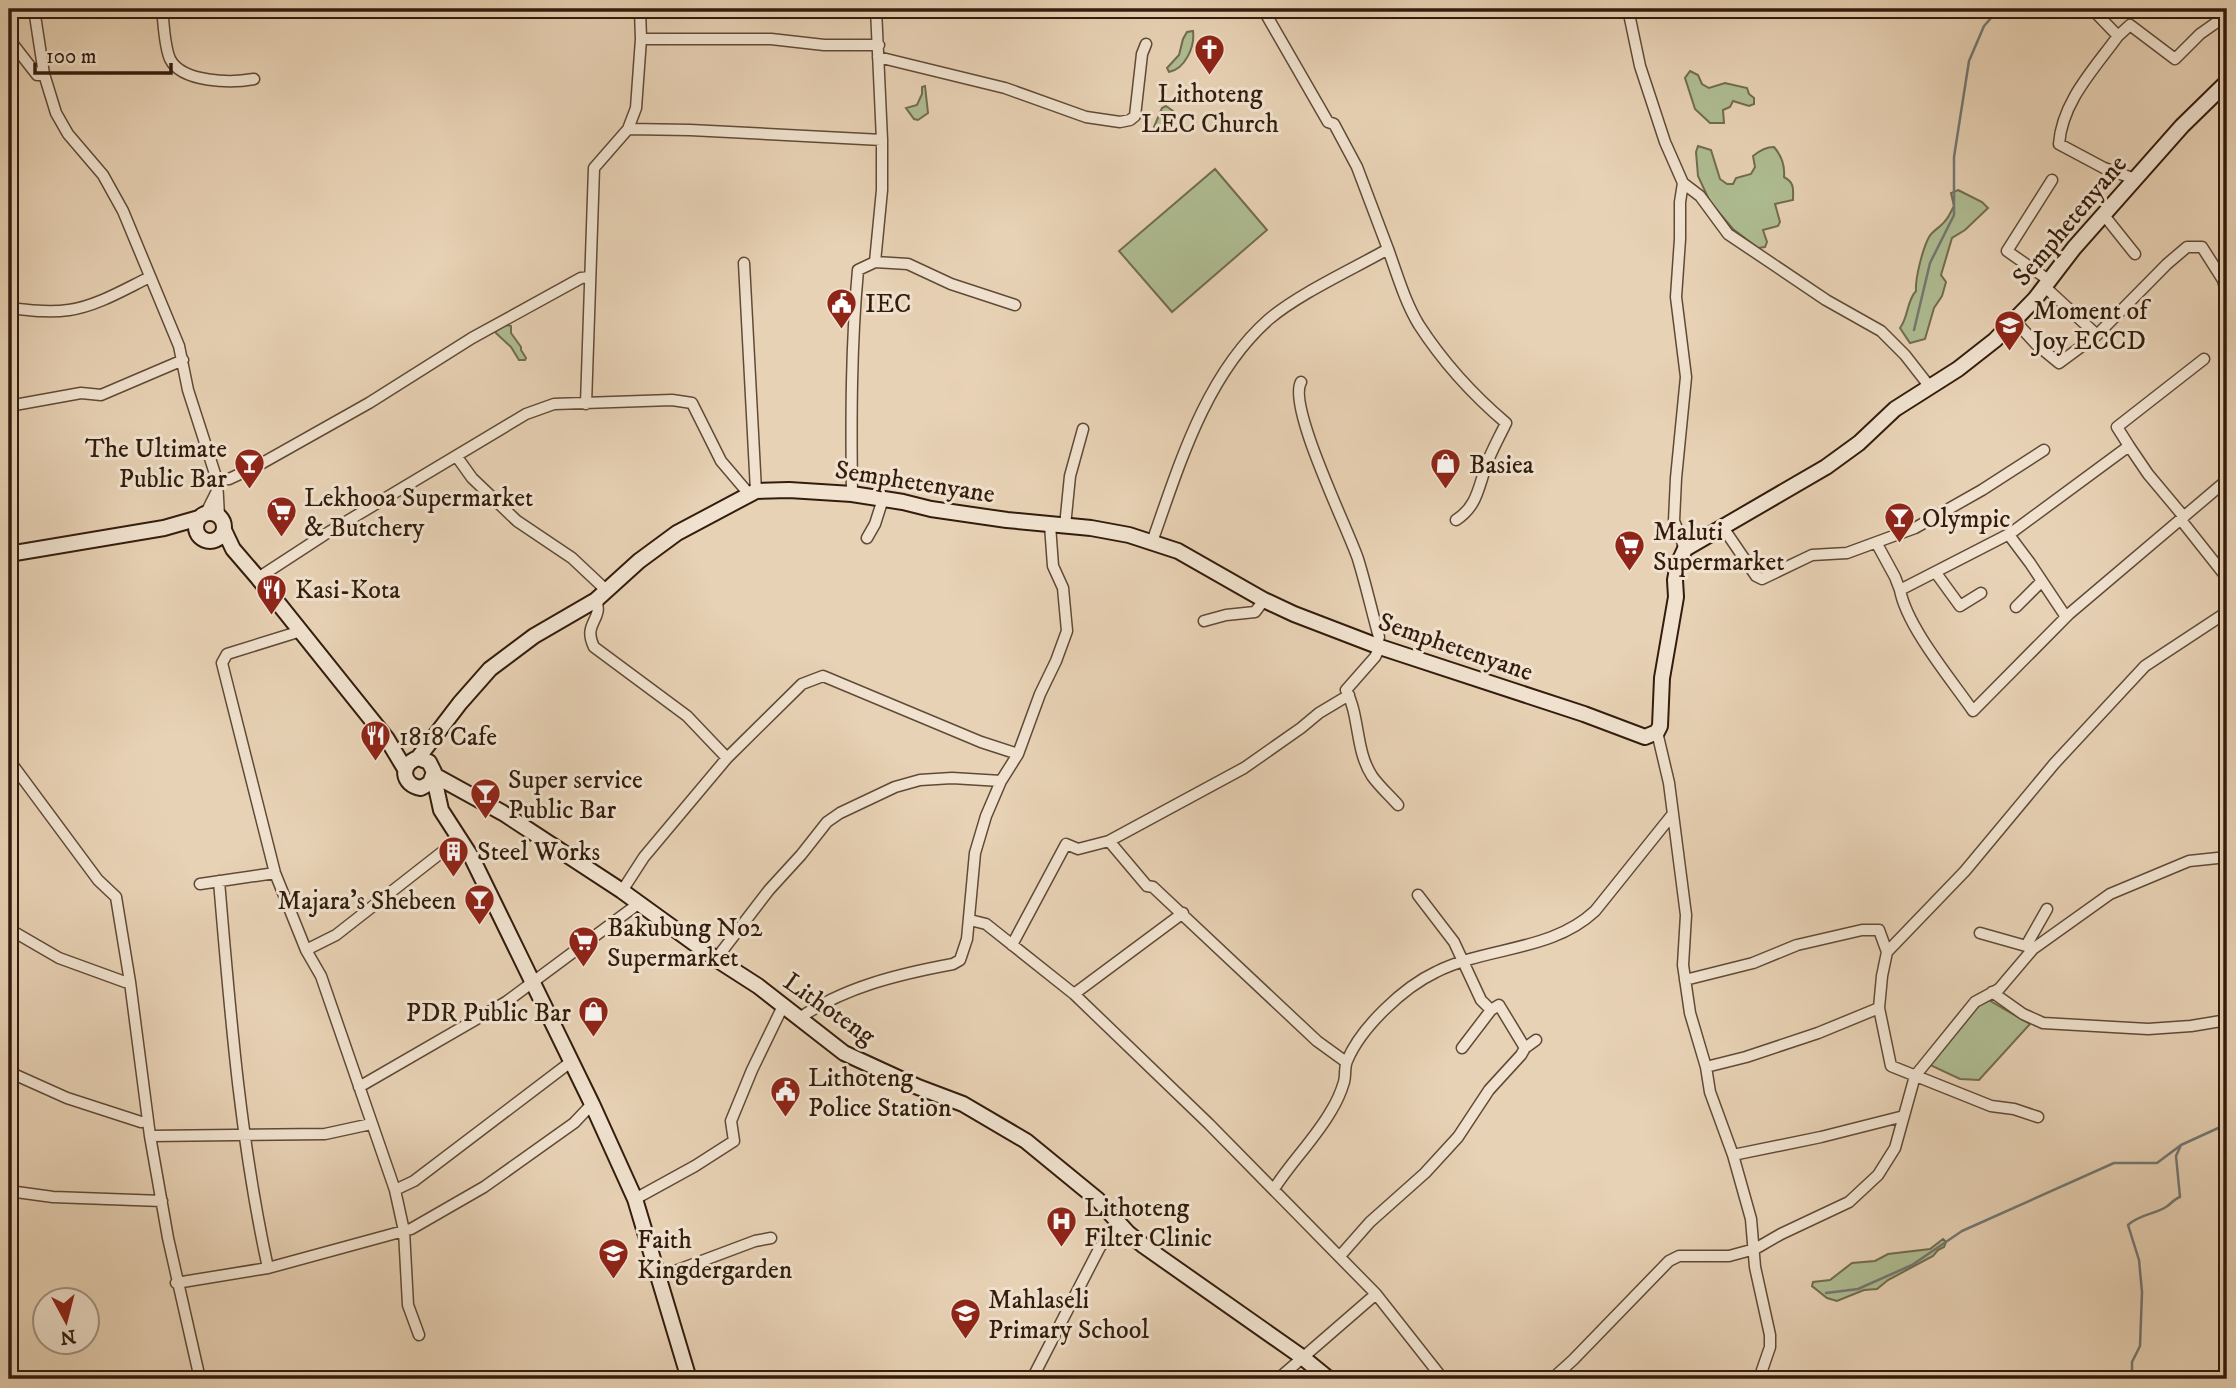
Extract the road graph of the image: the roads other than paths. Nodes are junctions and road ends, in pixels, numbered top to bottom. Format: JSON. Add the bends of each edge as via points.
{"nodes":[{"id":1,"x":34,"y":9,"type":"edge"},
{"id":2,"x":162,"y":9,"type":"edge"},
{"id":3,"x":640,"y":9,"type":"edge"},
{"id":4,"x":876,"y":9,"type":"edge"},
{"id":5,"x":1264,"y":9,"type":"edge"},
{"id":6,"x":1628,"y":9,"type":"edge"},
{"id":7,"x":2092,"y":9,"type":"edge"},
{"id":8,"x":2227,"y":15,"type":"edge"},
{"id":9,"x":2118,"y":36,"type":"junction"},
{"id":10,"x":9,"y":38,"type":"edge"},
{"id":11,"x":641,"y":39,"type":"junction"},
{"id":12,"x":1146,"y":44,"type":"dead end"},
{"id":13,"x":879,"y":45,"type":"junction"},
{"id":14,"x":878,"y":57,"type":"junction"},
{"id":15,"x":44,"y":74,"type":"junction"},
{"id":16,"x":254,"y":79,"type":"dead end"},
{"id":17,"x":2227,"y":82,"type":"edge"},
{"id":18,"x":628,"y":129,"type":"junction"},
{"id":19,"x":882,"y":140,"type":"junction"},
{"id":20,"x":2135,"y":179,"type":"junction"},
{"id":21,"x":2052,"y":180,"type":"dead end"},
{"id":22,"x":1682,"y":183,"type":"junction"},
{"id":23,"x":2103,"y":214,"type":"junction"},
{"id":24,"x":1388,"y":249,"type":"junction"},
{"id":25,"x":2136,"y":254,"type":"dead end"},
{"id":26,"x":875,"y":262,"type":"junction"},
{"id":27,"x":744,"y":263,"type":"dead end"},
{"id":28,"x":150,"y":277,"type":"junction"},
{"id":29,"x":589,"y":277,"type":"junction"},
{"id":30,"x":2048,"y":284,"type":"junction"},
{"id":31,"x":2227,"y":296,"type":"edge"},
{"id":32,"x":1015,"y":305,"type":"dead end"},
{"id":33,"x":9,"y":308,"type":"edge"},
{"id":34,"x":2015,"y":321,"type":"junction"},
{"id":35,"x":2097,"y":335,"type":"junction"},
{"id":36,"x":2204,"y":359,"type":"dead end"},
{"id":37,"x":183,"y":360,"type":"junction"},
{"id":38,"x":1301,"y":382,"type":"dead end"},
{"id":39,"x":1930,"y":387,"type":"junction"},
{"id":40,"x":586,"y":404,"type":"junction"},
{"id":41,"x":9,"y":406,"type":"edge"},
{"id":42,"x":1083,"y":429,"type":"dead end"},
{"id":43,"x":2129,"y":446,"type":"junction"},
{"id":44,"x":2044,"y":450,"type":"dead end"},
{"id":45,"x":457,"y":457,"type":"junction"},
{"id":46,"x":2227,"y":480,"type":"edge"},
{"id":47,"x":217,"y":485,"type":"junction"},
{"id":48,"x":752,"y":493,"type":"junction"},
{"id":49,"x":852,"y":494,"type":"junction"},
{"id":50,"x":883,"y":499,"type":"junction"},
{"id":51,"x":2182,"y":518,"type":"junction"},
{"id":52,"x":1457,"y":520,"type":"dead end"},
{"id":53,"x":212,"y":523,"type":"junction"},
{"id":54,"x":1057,"y":526,"type":"junction"},
{"id":55,"x":1722,"y":526,"type":"junction"},
{"id":56,"x":164,"y":528,"type":"junction"},
{"id":57,"x":2009,"y":535,"type":"junction"},
{"id":58,"x":867,"y":538,"type":"dead end"},
{"id":59,"x":1152,"y":542,"type":"junction"},
{"id":60,"x":1877,"y":544,"type":"junction"},
{"id":61,"x":1685,"y":549,"type":"junction"},
{"id":62,"x":9,"y":554,"type":"edge"},
{"id":63,"x":1936,"y":573,"type":"junction"},
{"id":64,"x":258,"y":578,"type":"junction"},
{"id":65,"x":2227,"y":578,"type":"edge"},
{"id":66,"x":2042,"y":581,"type":"junction"},
{"id":67,"x":1900,"y":590,"type":"junction"},
{"id":68,"x":1981,"y":593,"type":"dead end"},
{"id":69,"x":601,"y":595,"type":"junction"},
{"id":70,"x":1264,"y":600,"type":"junction"},
{"id":71,"x":2016,"y":607,"type":"dead end"},
{"id":72,"x":2227,"y":612,"type":"edge"},
{"id":73,"x":2066,"y":617,"type":"junction"},
{"id":74,"x":1204,"y":621,"type":"dead end"},
{"id":75,"x":301,"y":631,"type":"junction"},
{"id":76,"x":1378,"y":646,"type":"junction"},
{"id":77,"x":1349,"y":695,"type":"junction"},
{"id":78,"x":1657,"y":732,"type":"junction"},
{"id":79,"x":436,"y":736,"type":"junction"},
{"id":80,"x":1018,"y":754,"type":"junction"},
{"id":81,"x":727,"y":758,"type":"junction"},
{"id":82,"x":9,"y":760,"type":"edge"},
{"id":83,"x":412,"y":762,"type":"junction"},
{"id":84,"x":433,"y":773,"type":"junction"},
{"id":85,"x":1001,"y":782,"type":"junction"},
{"id":86,"x":418,"y":789,"type":"junction"},
{"id":87,"x":1398,"y":805,"type":"dead end"},
{"id":88,"x":441,"y":810,"type":"junction"},
{"id":89,"x":1672,"y":815,"type":"junction"},
{"id":90,"x":460,"y":838,"type":"junction"},
{"id":91,"x":1109,"y":841,"type":"junction"},
{"id":92,"x":2227,"y":857,"type":"edge"},
{"id":93,"x":275,"y":873,"type":"junction"},
{"id":94,"x":219,"y":881,"type":"junction"},
{"id":95,"x":200,"y":884,"type":"dead end"},
{"id":96,"x":622,"y":891,"type":"junction"},
{"id":97,"x":1418,"y":895,"type":"dead end"},
{"id":98,"x":638,"y":904,"type":"junction"},
{"id":99,"x":2046,"y":909,"type":"dead end"},
{"id":100,"x":1183,"y":913,"type":"junction"},
{"id":101,"x":970,"y":920,"type":"junction"},
{"id":102,"x":9,"y":929,"type":"edge"},
{"id":103,"x":1980,"y":933,"type":"dead end"},
{"id":104,"x":1012,"y":945,"type":"junction"},
{"id":105,"x":2030,"y":948,"type":"junction"},
{"id":106,"x":306,"y":950,"type":"junction"},
{"id":107,"x":1887,"y":952,"type":"junction"},
{"id":108,"x":716,"y":959,"type":"junction"},
{"id":109,"x":1462,"y":962,"type":"junction"},
{"id":110,"x":1685,"y":980,"type":"junction"},
{"id":111,"x":130,"y":982,"type":"junction"},
{"id":112,"x":531,"y":982,"type":"junction"},
{"id":113,"x":1992,"y":992,"type":"junction"},
{"id":114,"x":1074,"y":994,"type":"junction"},
{"id":115,"x":783,"y":1006,"type":"junction"},
{"id":116,"x":1879,"y":1008,"type":"junction"},
{"id":117,"x":1491,"y":1010,"type":"junction"},
{"id":118,"x":798,"y":1020,"type":"junction"},
{"id":119,"x":2227,"y":1020,"type":"edge"},
{"id":120,"x":1536,"y":1040,"type":"dead end"},
{"id":121,"x":1462,"y":1048,"type":"dead end"},
{"id":122,"x":1525,"y":1048,"type":"junction"},
{"id":123,"x":572,"y":1061,"type":"junction"},
{"id":124,"x":1346,"y":1062,"type":"junction"},
{"id":125,"x":1706,"y":1067,"type":"junction"},
{"id":126,"x":9,"y":1072,"type":"edge"},
{"id":127,"x":1915,"y":1076,"type":"junction"},
{"id":128,"x":359,"y":1087,"type":"junction"},
{"id":129,"x":592,"y":1104,"type":"junction"},
{"id":130,"x":1904,"y":1116,"type":"junction"},
{"id":131,"x":2038,"y":1116,"type":"dead end"},
{"id":132,"x":148,"y":1121,"type":"junction"},
{"id":133,"x":371,"y":1124,"type":"junction"},
{"id":134,"x":243,"y":1135,"type":"junction"},
{"id":135,"x":150,"y":1136,"type":"junction"},
{"id":136,"x":1733,"y":1155,"type":"junction"},
{"id":137,"x":1274,"y":1189,"type":"junction"},
{"id":138,"x":395,"y":1190,"type":"junction"},
{"id":139,"x":9,"y":1191,"type":"edge"},
{"id":140,"x":635,"y":1199,"type":"junction"},
{"id":141,"x":162,"y":1201,"type":"junction"},
{"id":142,"x":1120,"y":1224,"type":"junction"},
{"id":143,"x":404,"y":1231,"type":"junction"},
{"id":144,"x":771,"y":1238,"type":"dead end"},
{"id":145,"x":1755,"y":1249,"type":"junction"},
{"id":146,"x":1340,"y":1256,"type":"junction"},
{"id":147,"x":268,"y":1268,"type":"junction"},
{"id":148,"x":659,"y":1277,"type":"junction"},
{"id":149,"x":176,"y":1283,"type":"junction"},
{"id":150,"x":1376,"y":1294,"type":"junction"},
{"id":151,"x":419,"y":1335,"type":"dead end"},
{"id":152,"x":1302,"y":1357,"type":"junction"},
{"id":153,"x":686,"y":1378,"type":"edge"},
{"id":154,"x":200,"y":1379,"type":"edge"},
{"id":155,"x":1032,"y":1379,"type":"edge"},
{"id":156,"x":1278,"y":1379,"type":"edge"},
{"id":157,"x":1329,"y":1379,"type":"edge"},
{"id":158,"x":1443,"y":1379,"type":"edge"},
{"id":159,"x":1552,"y":1379,"type":"edge"},
{"id":160,"x":1759,"y":1379,"type":"edge"}],
"edges":[{"from":1,"to":15,"type":"street"},
{"from":2,"to":16,"type":"street","via":[[170,58],[177,68],[211,79]]},
{"from":3,"to":11,"type":"street"},
{"from":4,"to":13,"type":"street"},
{"from":5,"to":24,"type":"street","via":[[1351,155]]},
{"from":6,"to":22,"type":"street","via":[[1640,66]]},
{"from":7,"to":9,"type":"street"},
{"from":8,"to":9,"type":"street","via":[[2175,59],[2130,25]]},
{"from":9,"to":20,"type":"street","via":[[2074,95],[2060,128],[2059,144]]},
{"from":10,"to":15,"type":"street","via":[[37,75]]},
{"from":11,"to":13,"type":"street"},
{"from":11,"to":18,"type":"street","via":[[636,108]]},
{"from":12,"to":14,"type":"street","via":[[1135,116],[1120,122],[1086,117],[1005,88]]},
{"from":13,"to":14,"type":"street"},
{"from":14,"to":19,"type":"street"},
{"from":15,"to":28,"type":"street","via":[[56,113],[103,175]]},
{"from":17,"to":20,"type":"main road","name":"Semphetenyane"},
{"from":18,"to":19,"type":"street"},
{"from":18,"to":29,"type":"street","via":[[594,168]]},
{"from":19,"to":26,"type":"street"},
{"from":20,"to":23,"type":"main road","name":"Semphetenyane"},
{"from":21,"to":30,"type":"street","via":[[2007,251]]},
{"from":22,"to":39,"type":"street","via":[[1700,196],[1728,234],[1881,331]]},
{"from":22,"to":61,"type":"street","via":[[1676,297],[1686,377],[1674,521]]},
{"from":23,"to":25,"type":"street"},
{"from":23,"to":30,"type":"main road","name":"Semphetenyane"},
{"from":24,"to":52,"type":"street","via":[[1419,324],[1469,390],[1506,423],[1479,492]]},
{"from":24,"to":59,"type":"street","via":[[1282,311],[1249,341],[1225,371],[1197,425]]},
{"from":26,"to":32,"type":"street","via":[[908,264]]},
{"from":26,"to":49,"type":"street","via":[[858,270],[850,391]]},
{"from":27,"to":48,"type":"street"},
{"from":28,"to":33,"type":"street","via":[[72,310]]},
{"from":28,"to":37,"type":"street"},
{"from":29,"to":40,"type":"street"},
{"from":29,"to":47,"type":"street","via":[[472,338],[369,403]]},
{"from":30,"to":34,"type":"main road","name":"Semphetenyane"},
{"from":30,"to":35,"type":"street"},
{"from":31,"to":35,"type":"street","via":[[2202,247],[2188,247]]},
{"from":34,"to":35,"type":"street","via":[[2059,363]]},
{"from":34,"to":39,"type":"main road","name":"Semphetenyane"},
{"from":36,"to":43,"type":"street","via":[[2117,427]]},
{"from":37,"to":41,"type":"street","via":[[101,395],[81,393]]},
{"from":37,"to":47,"type":"street"},
{"from":38,"to":76,"type":"street","via":[[1301,409],[1358,559]]},
{"from":39,"to":55,"type":"main road","name":"Semphetenyane","via":[[1895,409],[1826,467]]},
{"from":40,"to":45,"type":"street","via":[[540,408]]},
{"from":40,"to":48,"type":"street","via":[[692,403],[721,461]]},
{"from":42,"to":54,"type":"street"},
{"from":43,"to":51,"type":"street"},
{"from":43,"to":57,"type":"street"},
{"from":44,"to":60,"type":"street","via":[[1915,528]]},
{"from":45,"to":64,"type":"street"},
{"from":45,"to":69,"type":"street","via":[[517,521],[572,558]]},
{"from":46,"to":51,"type":"street"},
{"from":47,"to":53,"type":"street"},
{"from":48,"to":49,"type":"main road","name":"Semphetenyane"},
{"from":48,"to":69,"type":"main road","name":"Semphetenyane","via":[[677,533]]},
{"from":49,"to":50,"type":"main road","name":"Semphetenyane"},
{"from":50,"to":54,"type":"main road","name":"Semphetenyane"},
{"from":50,"to":58,"type":"street"},
{"from":51,"to":65,"type":"street"},
{"from":51,"to":73,"type":"street"},
{"from":53,"to":56,"type":"main road"},
{"from":53,"to":56,"type":"main road","via":[[205,540]]},
{"from":53,"to":64,"type":"main road"},
{"from":54,"to":59,"type":"main road","name":"Semphetenyane","via":[[1091,528]]},
{"from":54,"to":80,"type":"street","via":[[1053,566],[1063,588],[1067,631]]},
{"from":55,"to":60,"type":"street","via":[[1762,579],[1812,555],[1847,553]]},
{"from":55,"to":61,"type":"main road","name":"Semphetenyane"},
{"from":56,"to":62,"type":"main road"},
{"from":57,"to":63,"type":"street"},
{"from":57,"to":66,"type":"street"},
{"from":59,"to":70,"type":"main road","name":"Semphetenyane","via":[[1209,567]]},
{"from":60,"to":67,"type":"street"},
{"from":61,"to":78,"type":"main road","via":[[1676,572]]},
{"from":63,"to":67,"type":"street"},
{"from":63,"to":68,"type":"street","via":[[1960,606]]},
{"from":64,"to":75,"type":"main road"},
{"from":66,"to":71,"type":"street"},
{"from":66,"to":73,"type":"street"},
{"from":67,"to":73,"type":"street","via":[[1902,604],[1924,641],[1973,711]]},
{"from":69,"to":79,"type":"main road","name":"Semphetenyane","via":[[489,670]]},
{"from":69,"to":81,"type":"street","via":[[589,637],[594,647],[688,716]]},
{"from":70,"to":74,"type":"street","via":[[1255,612]]},
{"from":70,"to":76,"type":"main road","name":"Semphetenyane"},
{"from":72,"to":107,"type":"street","via":[[2145,666],[2054,764],[1965,872]]},
{"from":75,"to":83,"type":"main road","via":[[387,739],[399,745]]},
{"from":75,"to":93,"type":"street","via":[[227,654],[222,663]]},
{"from":76,"to":77,"type":"street","via":[[1375,657],[1346,690]]},
{"from":76,"to":78,"type":"main road","name":"Semphetenyane","via":[[1645,737]]},
{"from":77,"to":87,"type":"street","via":[[1366,765]]},
{"from":77,"to":91,"type":"street","via":[[1244,768]]},
{"from":78,"to":89,"type":"street"},
{"from":79,"to":83,"type":"main road","name":"Semphetenyane"},
{"from":79,"to":84,"type":"main road"},
{"from":80,"to":81,"type":"street","via":[[823,676],[802,684]]},
{"from":80,"to":85,"type":"street"},
{"from":81,"to":96,"type":"street","via":[[643,857]]},
{"from":82,"to":111,"type":"street","via":[[98,880],[116,897]]},
{"from":83,"to":84,"type":"main road","via":[[424,759]]},
{"from":83,"to":86,"type":"main road","via":[[406,780]]},
{"from":84,"to":86,"type":"main road","via":[[426,787]]},
{"from":84,"to":88,"type":"main road"},
{"from":84,"to":96,"type":"main road","name":"Lithoteng"},
{"from":85,"to":101,"type":"street","via":[[975,853]]},
{"from":85,"to":108,"type":"street","via":[[920,780],[895,787],[827,821]]},
{"from":86,"to":88,"type":"main road"},
{"from":88,"to":90,"type":"main road"},
{"from":89,"to":109,"type":"street","via":[[1583,922],[1558,935]]},
{"from":89,"to":110,"type":"street","via":[[1686,915]]},
{"from":90,"to":106,"type":"street","via":[[336,935]]},
{"from":90,"to":112,"type":"main road"},
{"from":91,"to":100,"type":"street","via":[[1147,886]]},
{"from":91,"to":104,"type":"street","via":[[1078,849],[1066,844]]},
{"from":92,"to":105,"type":"street","via":[[2189,860],[2110,894]]},
{"from":93,"to":94,"type":"street"},
{"from":93,"to":106,"type":"street"},
{"from":94,"to":95,"type":"street"},
{"from":94,"to":134,"type":"street"},
{"from":96,"to":98,"type":"main road","name":"Lithoteng"},
{"from":97,"to":109,"type":"street","via":[[1454,942]]},
{"from":98,"to":108,"type":"main road","name":"Lithoteng"},
{"from":98,"to":112,"type":"street"},
{"from":99,"to":105,"type":"street"},
{"from":100,"to":114,"type":"street"},
{"from":100,"to":124,"type":"street","via":[[1317,1041]]},
{"from":101,"to":104,"type":"street","via":[[986,924]]},
{"from":101,"to":118,"type":"street","via":[[960,960],[843,993]]},
{"from":102,"to":111,"type":"street","via":[[59,958]]},
{"from":103,"to":105,"type":"street"},
{"from":104,"to":114,"type":"street"},
{"from":105,"to":113,"type":"street"},
{"from":106,"to":128,"type":"street","via":[[321,976]]},
{"from":107,"to":110,"type":"street","via":[[1879,930],[1862,930]]},
{"from":107,"to":116,"type":"street"},
{"from":108,"to":115,"type":"main road","name":"Lithoteng"},
{"from":109,"to":117,"type":"street"},
{"from":109,"to":124,"type":"street","via":[[1419,981],[1400,996],[1363,1035]]},
{"from":110,"to":125,"type":"street"},
{"from":111,"to":132,"type":"street"},
{"from":112,"to":123,"type":"main road"},
{"from":112,"to":128,"type":"street","via":[[506,1002]]},
{"from":113,"to":119,"type":"street","via":[[2043,1023],[2148,1029]]},
{"from":113,"to":127,"type":"street","via":[[1975,1002]]},
{"from":114,"to":137,"type":"street"},
{"from":115,"to":118,"type":"main road","name":"Lithoteng"},
{"from":115,"to":140,"type":"street","via":[[731,1121],[734,1141]]},
{"from":116,"to":125,"type":"street","via":[[1818,1033]]},
{"from":116,"to":127,"type":"street","via":[[1891,1066]]},
{"from":117,"to":121,"type":"street"},
{"from":117,"to":122,"type":"street","via":[[1499,1005]]},
{"from":118,"to":142,"type":"main road","name":"Lithoteng","via":[[844,1053],[963,1104],[1027,1142]]},
{"from":120,"to":122,"type":"street"},
{"from":122,"to":146,"type":"street","via":[[1489,1090],[1458,1137]]},
{"from":123,"to":129,"type":"main road"},
{"from":123,"to":138,"type":"street","via":[[414,1181]]},
{"from":124,"to":137,"type":"street","via":[[1344,1081],[1331,1112]]},
{"from":125,"to":136,"type":"street","via":[[1710,1092]]},
{"from":126,"to":132,"type":"street","via":[[67,1098]]},
{"from":127,"to":130,"type":"street"},
{"from":127,"to":131,"type":"street","via":[[1992,1106]]},
{"from":128,"to":133,"type":"street"},
{"from":129,"to":140,"type":"main road"},
{"from":129,"to":143,"type":"street","via":[[574,1123],[522,1160]]},
{"from":130,"to":136,"type":"street"},
{"from":130,"to":145,"type":"street","via":[[1895,1148],[1878,1175],[1849,1202]]},
{"from":132,"to":135,"type":"street"},
{"from":133,"to":134,"type":"street","via":[[325,1134]]},
{"from":133,"to":138,"type":"street"},
{"from":134,"to":135,"type":"street"},
{"from":134,"to":147,"type":"street"},
{"from":135,"to":141,"type":"street"},
{"from":136,"to":145,"type":"street"},
{"from":137,"to":146,"type":"street"},
{"from":138,"to":143,"type":"street"},
{"from":139,"to":141,"type":"street"},
{"from":140,"to":148,"type":"main road"},
{"from":141,"to":149,"type":"street"},
{"from":142,"to":152,"type":"main road","name":"Lithoteng","via":[[1144,1246]]},
{"from":142,"to":155,"type":"street","via":[[1100,1247]]},
{"from":143,"to":147,"type":"street"},
{"from":143,"to":151,"type":"street","via":[[408,1305]]},
{"from":144,"to":148,"type":"street"},
{"from":145,"to":159,"type":"street","via":[[1729,1256],[1679,1256],[1669,1261]]},
{"from":145,"to":160,"type":"street","via":[[1770,1335]]},
{"from":146,"to":150,"type":"street"},
{"from":147,"to":149,"type":"street"},
{"from":148,"to":153,"type":"main road"},
{"from":149,"to":154,"type":"street"},
{"from":150,"to":152,"type":"street"},
{"from":150,"to":158,"type":"street"},
{"from":152,"to":156,"type":"street"},
{"from":152,"to":157,"type":"main road","name":"Lithoteng"}]}
